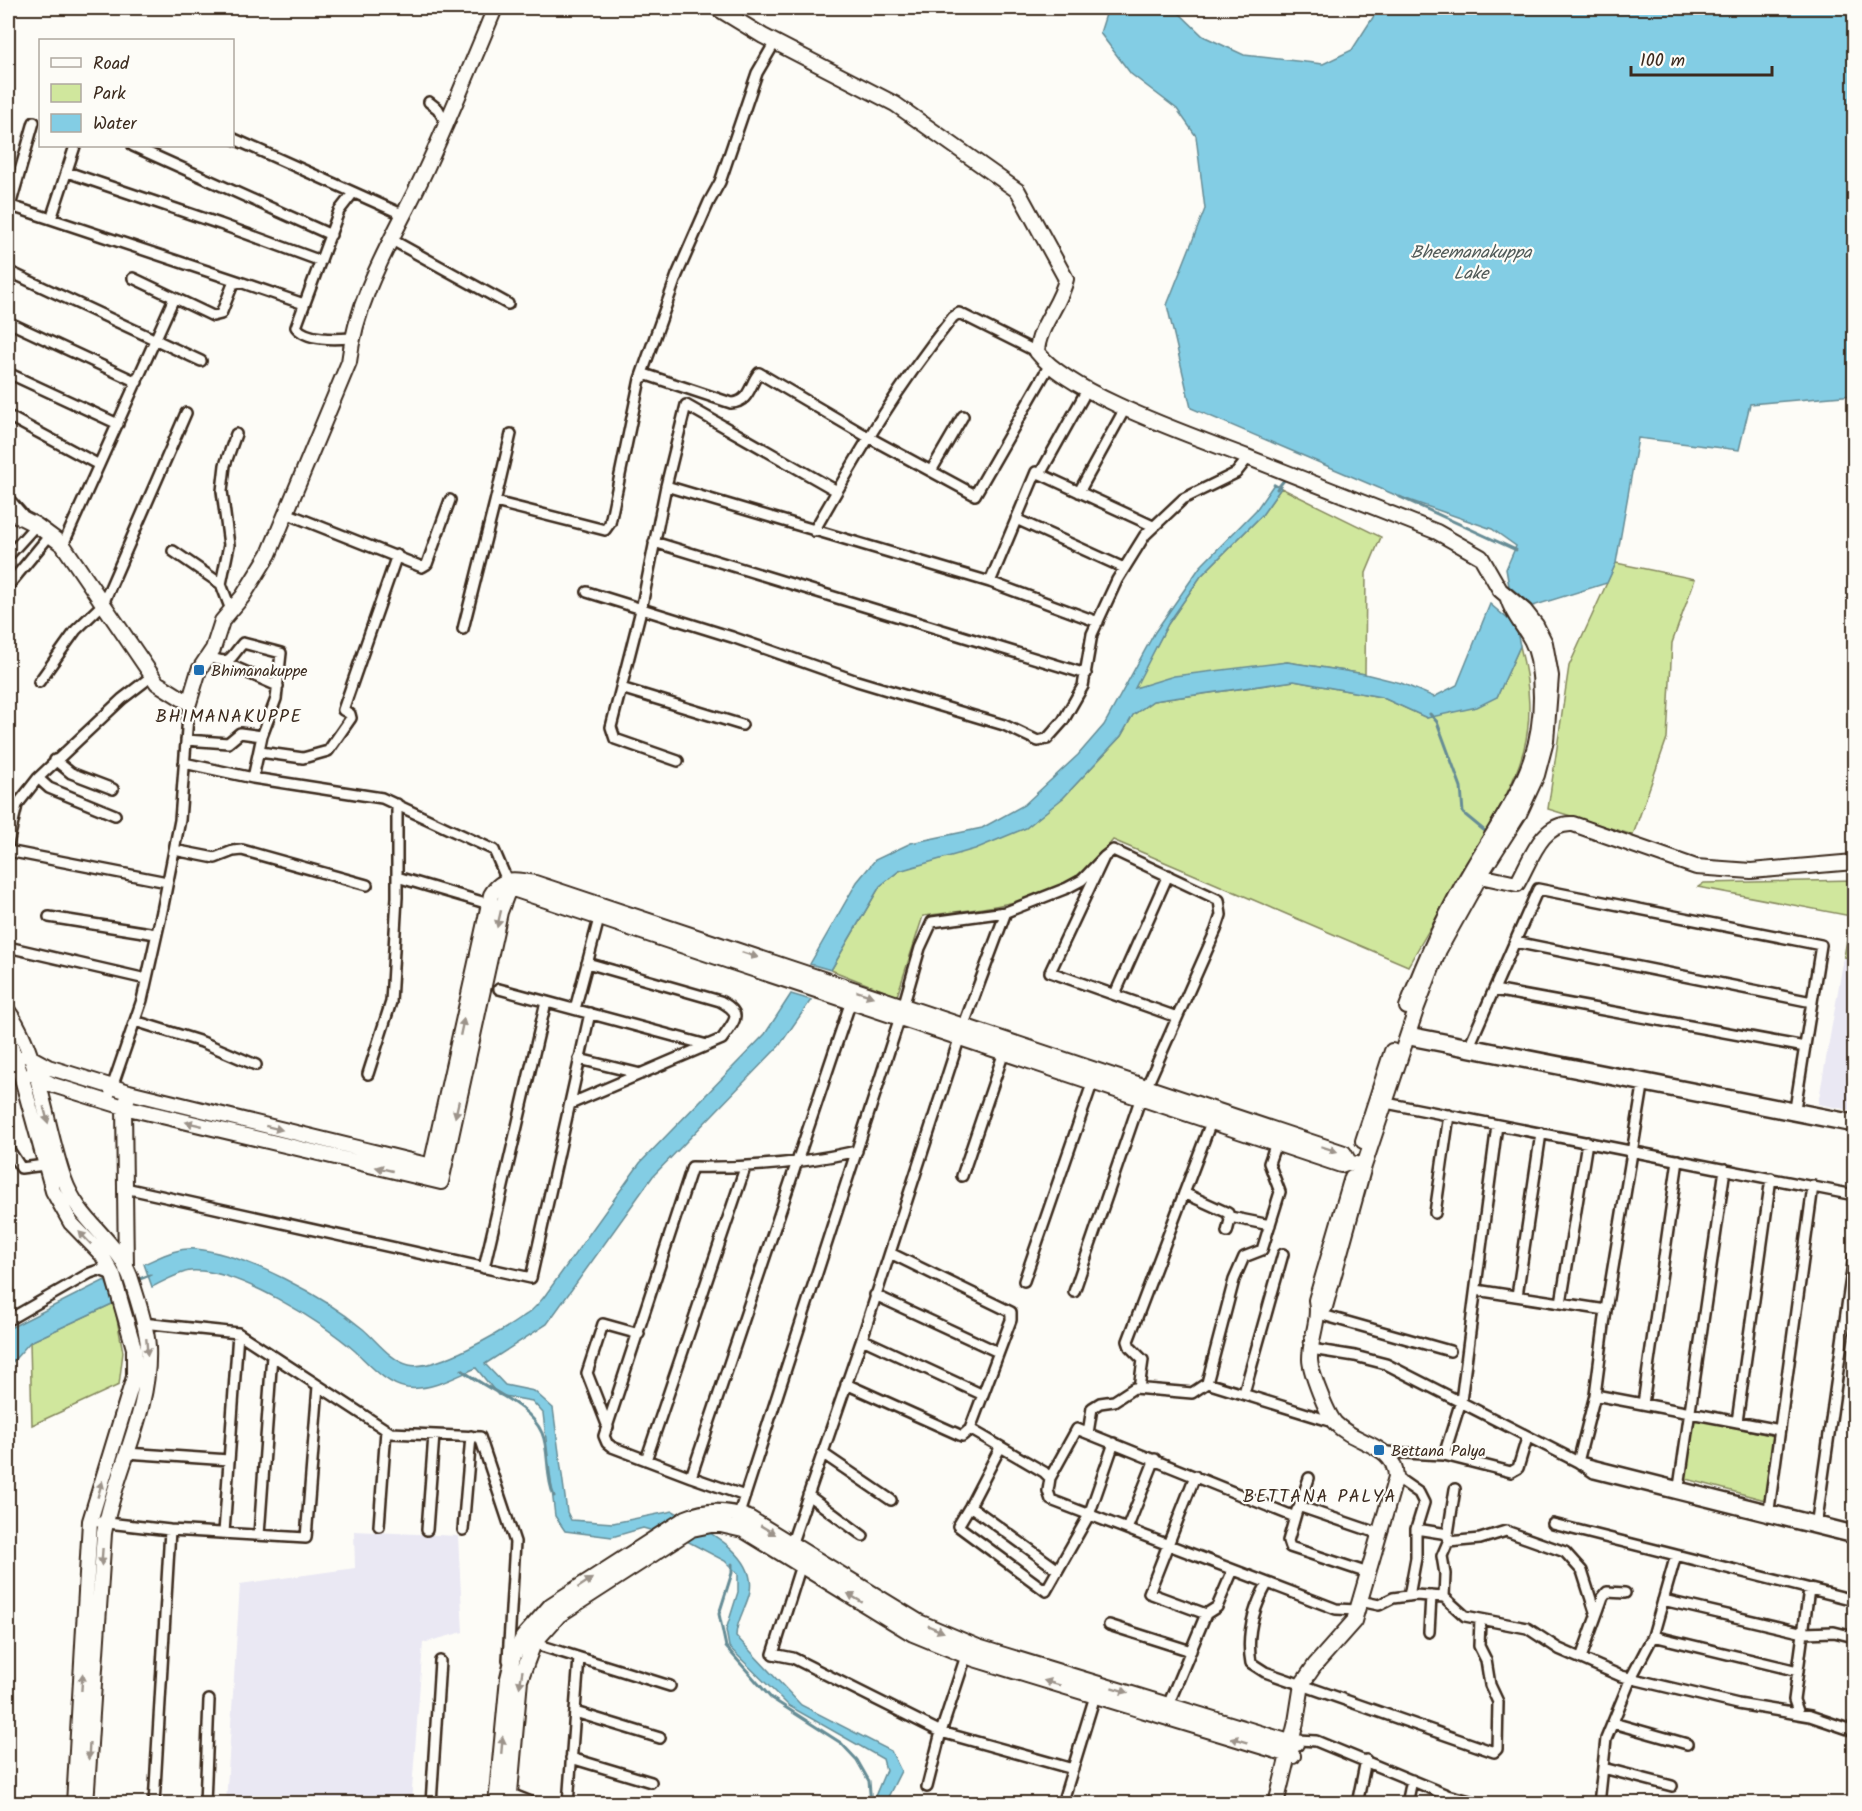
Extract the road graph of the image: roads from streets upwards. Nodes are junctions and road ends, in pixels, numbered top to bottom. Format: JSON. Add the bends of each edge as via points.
{"nodes":[{"id":1,"x":495,"y":8,"type":"edge"},
{"id":2,"x":717,"y":8,"type":"edge"},
{"id":3,"x":776,"y":42,"type":"junction"},
{"id":4,"x":429,"y":102,"type":"dead end"},
{"id":5,"x":34,"y":122,"type":"dead end"},
{"id":6,"x":446,"y":123,"type":"junction"},
{"id":7,"x":234,"y":139,"type":"edge"},
{"id":8,"x":75,"y":147,"type":"edge"},
{"id":9,"x":136,"y":147,"type":"edge"},
{"id":10,"x":67,"y":172,"type":"junction"},
{"id":11,"x":353,"y":193,"type":"junction"},
{"id":12,"x":8,"y":205,"type":"edge"},
{"id":13,"x":404,"y":216,"type":"junction"},
{"id":14,"x":51,"y":219,"type":"junction"},
{"id":15,"x":331,"y":235,"type":"junction"},
{"id":16,"x":392,"y":240,"type":"junction"},
{"id":17,"x":321,"y":261,"type":"junction"},
{"id":18,"x":8,"y":271,"type":"edge"},
{"id":19,"x":133,"y":278,"type":"dead end"},
{"id":20,"x":240,"y":282,"type":"junction"},
{"id":21,"x":174,"y":298,"type":"junction"},
{"id":22,"x":304,"y":304,"type":"junction"},
{"id":23,"x":508,"y":304,"type":"dead end"},
{"id":24,"x":8,"y":322,"type":"edge"},
{"id":25,"x":352,"y":338,"type":"junction"},
{"id":26,"x":155,"y":342,"type":"junction"},
{"id":27,"x":1037,"y":352,"type":"junction"},
{"id":28,"x":201,"y":361,"type":"dead end"},
{"id":29,"x":1049,"y":366,"type":"junction"},
{"id":30,"x":8,"y":373,"type":"edge"},
{"id":31,"x":640,"y":379,"type":"junction"},
{"id":32,"x":137,"y":382,"type":"junction"},
{"id":33,"x":1083,"y":397,"type":"dead end"},
{"id":34,"x":186,"y":414,"type":"dead end"},
{"id":35,"x":1122,"y":414,"type":"dead end"},
{"id":36,"x":8,"y":416,"type":"edge"},
{"id":37,"x":963,"y":416,"type":"dead end"},
{"id":38,"x":118,"y":424,"type":"junction"},
{"id":39,"x":236,"y":434,"type":"dead end"},
{"id":40,"x":511,"y":434,"type":"dead end"},
{"id":41,"x":868,"y":437,"type":"junction"},
{"id":42,"x":1248,"y":458,"type":"junction"},
{"id":43,"x":99,"y":465,"type":"junction"},
{"id":44,"x":931,"y":471,"type":"junction"},
{"id":45,"x":1040,"y":474,"type":"junction"},
{"id":46,"x":666,"y":486,"type":"junction"},
{"id":47,"x":837,"y":491,"type":"junction"},
{"id":48,"x":1079,"y":492,"type":"junction"},
{"id":49,"x":8,"y":498,"type":"edge"},
{"id":50,"x":450,"y":500,"type":"dead end"},
{"id":51,"x":495,"y":502,"type":"junction"},
{"id":52,"x":8,"y":511,"type":"edge"},
{"id":53,"x":286,"y":513,"type":"junction"},
{"id":54,"x":1016,"y":519,"type":"junction"},
{"id":55,"x":32,"y":523,"type":"junction"},
{"id":56,"x":1153,"y":526,"type":"junction"},
{"id":57,"x":814,"y":531,"type":"junction"},
{"id":58,"x":50,"y":535,"type":"junction"},
{"id":59,"x":654,"y":542,"type":"junction"},
{"id":60,"x":63,"y":545,"type":"junction"},
{"id":61,"x":173,"y":551,"type":"dead end"},
{"id":62,"x":397,"y":555,"type":"junction"},
{"id":63,"x":8,"y":556,"type":"edge"},
{"id":64,"x":1124,"y":568,"type":"junction"},
{"id":65,"x":990,"y":582,"type":"junction"},
{"id":66,"x":222,"y":584,"type":"junction"},
{"id":67,"x":8,"y":586,"type":"edge"},
{"id":68,"x":588,"y":592,"type":"dead end"},
{"id":69,"x":1508,"y":599,"type":"junction"},
{"id":70,"x":103,"y":604,"type":"junction"},
{"id":71,"x":231,"y":610,"type":"junction"},
{"id":72,"x":641,"y":610,"type":"junction"},
{"id":73,"x":1098,"y":622,"type":"junction"},
{"id":74,"x":463,"y":629,"type":"dead end"},
{"id":75,"x":208,"y":657,"type":"junction"},
{"id":76,"x":225,"y":663,"type":"junction"},
{"id":77,"x":1086,"y":674,"type":"junction"},
{"id":78,"x":152,"y":676,"type":"junction"},
{"id":79,"x":39,"y":682,"type":"dead end"},
{"id":80,"x":278,"y":686,"type":"junction"},
{"id":81,"x":621,"y":688,"type":"junction"},
{"id":82,"x":189,"y":703,"type":"junction"},
{"id":83,"x":742,"y":725,"type":"dead end"},
{"id":84,"x":262,"y":736,"type":"junction"},
{"id":85,"x":186,"y":740,"type":"junction"},
{"id":86,"x":260,"y":752,"type":"junction"},
{"id":87,"x":56,"y":760,"type":"junction"},
{"id":88,"x":678,"y":760,"type":"dead end"},
{"id":89,"x":184,"y":763,"type":"junction"},
{"id":90,"x":253,"y":777,"type":"junction"},
{"id":91,"x":38,"y":778,"type":"junction"},
{"id":92,"x":113,"y":789,"type":"dead end"},
{"id":93,"x":397,"y":804,"type":"junction"},
{"id":94,"x":115,"y":815,"type":"dead end"},
{"id":95,"x":8,"y":844,"type":"edge"},
{"id":96,"x":174,"y":850,"type":"junction"},
{"id":97,"x":8,"y":852,"type":"edge"},
{"id":98,"x":1104,"y":857,"type":"junction"},
{"id":99,"x":1854,"y":862,"type":"edge"},
{"id":100,"x":1168,"y":875,"type":"junction"},
{"id":101,"x":1480,"y":876,"type":"junction"},
{"id":102,"x":397,"y":877,"type":"junction"},
{"id":103,"x":167,"y":882,"type":"junction"},
{"id":104,"x":367,"y":885,"type":"dead end"},
{"id":105,"x":508,"y":885,"type":"junction"},
{"id":106,"x":489,"y":904,"type":"junction"},
{"id":107,"x":1006,"y":912,"type":"junction"},
{"id":108,"x":600,"y":915,"type":"junction"},
{"id":109,"x":49,"y":917,"type":"dead end"},
{"id":110,"x":156,"y":934,"type":"junction"},
{"id":111,"x":1515,"y":942,"type":"junction"},
{"id":112,"x":8,"y":947,"type":"edge"},
{"id":113,"x":587,"y":963,"type":"junction"},
{"id":114,"x":802,"y":978,"type":"junction"},
{"id":115,"x":146,"y":979,"type":"junction"},
{"id":116,"x":500,"y":989,"type":"dead end"},
{"id":117,"x":1494,"y":990,"type":"junction"},
{"id":118,"x":1114,"y":994,"type":"junction"},
{"id":119,"x":851,"y":1001,"type":"junction"},
{"id":120,"x":546,"y":1002,"type":"junction"},
{"id":121,"x":1812,"y":1002,"type":"junction"},
{"id":122,"x":575,"y":1010,"type":"junction"},
{"id":123,"x":8,"y":1011,"type":"edge"},
{"id":124,"x":902,"y":1012,"type":"junction"},
{"id":125,"x":590,"y":1013,"type":"junction"},
{"id":126,"x":1177,"y":1017,"type":"junction"},
{"id":127,"x":135,"y":1021,"type":"junction"},
{"id":128,"x":962,"y":1032,"type":"junction"},
{"id":129,"x":1406,"y":1036,"type":"junction"},
{"id":130,"x":9,"y":1041,"type":"edge"},
{"id":131,"x":707,"y":1045,"type":"junction"},
{"id":132,"x":1805,"y":1047,"type":"junction"},
{"id":133,"x":1469,"y":1048,"type":"junction"},
{"id":134,"x":1004,"y":1052,"type":"junction"},
{"id":135,"x":579,"y":1059,"type":"junction"},
{"id":136,"x":24,"y":1061,"type":"junction"},
{"id":137,"x":256,"y":1065,"type":"dead end"},
{"id":138,"x":368,"y":1074,"type":"dead end"},
{"id":139,"x":641,"y":1074,"type":"junction"},
{"id":140,"x":36,"y":1076,"type":"junction"},
{"id":141,"x":1093,"y":1081,"type":"junction"},
{"id":142,"x":1643,"y":1082,"type":"junction"},
{"id":143,"x":112,"y":1087,"type":"junction"},
{"id":144,"x":129,"y":1092,"type":"junction"},
{"id":145,"x":1144,"y":1092,"type":"junction"},
{"id":146,"x":107,"y":1102,"type":"junction"},
{"id":147,"x":1386,"y":1103,"type":"junction"},
{"id":148,"x":570,"y":1104,"type":"junction"},
{"id":149,"x":124,"y":1107,"type":"junction"},
{"id":150,"x":1794,"y":1112,"type":"junction"},
{"id":151,"x":1449,"y":1115,"type":"junction"},
{"id":152,"x":1213,"y":1116,"type":"junction"},
{"id":153,"x":1854,"y":1120,"type":"edge"},
{"id":154,"x":1497,"y":1125,"type":"junction"},
{"id":155,"x":1854,"y":1127,"type":"edge"},
{"id":156,"x":1541,"y":1133,"type":"junction"},
{"id":157,"x":1587,"y":1142,"type":"junction"},
{"id":158,"x":1276,"y":1143,"type":"junction"},
{"id":159,"x":8,"y":1148,"type":"edge"},
{"id":160,"x":857,"y":1151,"type":"junction"},
{"id":161,"x":1632,"y":1151,"type":"junction"},
{"id":162,"x":1678,"y":1160,"type":"junction"},
{"id":163,"x":796,"y":1163,"type":"junction"},
{"id":164,"x":1356,"y":1164,"type":"junction"},
{"id":165,"x":45,"y":1165,"type":"junction"},
{"id":166,"x":431,"y":1166,"type":"junction"},
{"id":167,"x":745,"y":1168,"type":"junction"},
{"id":168,"x":1725,"y":1169,"type":"junction"},
{"id":169,"x":962,"y":1176,"type":"dead end"},
{"id":170,"x":1771,"y":1178,"type":"junction"},
{"id":171,"x":441,"y":1182,"type":"junction"},
{"id":172,"x":1813,"y":1186,"type":"junction"},
{"id":173,"x":125,"y":1188,"type":"junction"},
{"id":174,"x":1184,"y":1193,"type":"junction"},
{"id":175,"x":1854,"y":1195,"type":"edge"},
{"id":176,"x":1435,"y":1213,"type":"dead end"},
{"id":177,"x":1230,"y":1217,"type":"junction"},
{"id":178,"x":1270,"y":1225,"type":"junction"},
{"id":179,"x":1227,"y":1232,"type":"dead end"},
{"id":180,"x":890,"y":1253,"type":"junction"},
{"id":181,"x":1283,"y":1254,"type":"dead end"},
{"id":182,"x":1854,"y":1256,"type":"edge"},
{"id":183,"x":484,"y":1268,"type":"junction"},
{"id":184,"x":1024,"y":1281,"type":"dead end"},
{"id":185,"x":123,"y":1282,"type":"junction"},
{"id":186,"x":1476,"y":1290,"type":"junction"},
{"id":187,"x":1074,"y":1292,"type":"dead end"},
{"id":188,"x":875,"y":1295,"type":"junction"},
{"id":189,"x":1517,"y":1296,"type":"junction"},
{"id":190,"x":1561,"y":1303,"type":"junction"},
{"id":191,"x":1606,"y":1310,"type":"junction"},
{"id":192,"x":1318,"y":1314,"type":"junction"},
{"id":193,"x":8,"y":1320,"type":"edge"},
{"id":194,"x":142,"y":1323,"type":"junction"},
{"id":195,"x":238,"y":1333,"type":"junction"},
{"id":196,"x":639,"y":1334,"type":"junction"},
{"id":197,"x":862,"y":1339,"type":"junction"},
{"id":198,"x":1311,"y":1349,"type":"junction"},
{"id":199,"x":1450,"y":1351,"type":"dead end"},
{"id":200,"x":998,"y":1352,"type":"junction"},
{"id":201,"x":272,"y":1355,"type":"junction"},
{"id":202,"x":1207,"y":1383,"type":"junction"},
{"id":203,"x":846,"y":1384,"type":"junction"},
{"id":204,"x":318,"y":1386,"type":"junction"},
{"id":205,"x":1139,"y":1388,"type":"junction"},
{"id":206,"x":1244,"y":1393,"type":"junction"},
{"id":207,"x":981,"y":1394,"type":"junction"},
{"id":208,"x":1595,"y":1395,"type":"junction"},
{"id":209,"x":1461,"y":1401,"type":"junction"},
{"id":210,"x":1643,"y":1404,"type":"junction"},
{"id":211,"x":1691,"y":1413,"type":"junction"},
{"id":212,"x":1334,"y":1422,"type":"junction"},
{"id":213,"x":1737,"y":1422,"type":"junction"},
{"id":214,"x":608,"y":1427,"type":"junction"},
{"id":215,"x":970,"y":1428,"type":"junction"},
{"id":216,"x":386,"y":1430,"type":"junction"},
{"id":217,"x":1780,"y":1430,"type":"junction"},
{"id":218,"x":1088,"y":1433,"type":"junction"},
{"id":219,"x":434,"y":1435,"type":"junction"},
{"id":220,"x":471,"y":1436,"type":"junction"},
{"id":221,"x":1527,"y":1438,"type":"junction"},
{"id":222,"x":1114,"y":1443,"type":"junction"},
{"id":223,"x":1000,"y":1448,"type":"junction"},
{"id":224,"x":1385,"y":1452,"type":"junction"},
{"id":225,"x":126,"y":1453,"type":"junction"},
{"id":226,"x":822,"y":1453,"type":"junction"},
{"id":227,"x":1444,"y":1455,"type":"junction"},
{"id":228,"x":1155,"y":1459,"type":"junction"},
{"id":229,"x":229,"y":1460,"type":"junction"},
{"id":230,"x":646,"y":1460,"type":"junction"},
{"id":231,"x":1578,"y":1462,"type":"junction"},
{"id":232,"x":1195,"y":1476,"type":"junction"},
{"id":233,"x":691,"y":1477,"type":"junction"},
{"id":234,"x":1396,"y":1477,"type":"junction"},
{"id":235,"x":1050,"y":1478,"type":"junction"},
{"id":236,"x":1309,"y":1478,"type":"dead end"},
{"id":237,"x":1455,"y":1489,"type":"dead end"},
{"id":238,"x":1679,"y":1491,"type":"junction"},
{"id":239,"x":808,"y":1495,"type":"junction"},
{"id":240,"x":745,"y":1496,"type":"junction"},
{"id":241,"x":891,"y":1500,"type":"dead end"},
{"id":242,"x":970,"y":1506,"type":"junction"},
{"id":243,"x":1297,"y":1512,"type":"junction"},
{"id":244,"x":1769,"y":1513,"type":"junction"},
{"id":245,"x":1089,"y":1515,"type":"junction"},
{"id":246,"x":736,"y":1520,"type":"junction"},
{"id":247,"x":90,"y":1521,"type":"junction"},
{"id":248,"x":105,"y":1523,"type":"junction"},
{"id":249,"x":1553,"y":1524,"type":"dead end"},
{"id":250,"x":1817,"y":1525,"type":"junction"},
{"id":251,"x":379,"y":1526,"type":"dead end"},
{"id":252,"x":1127,"y":1529,"type":"junction"},
{"id":253,"x":1416,"y":1529,"type":"junction"},
{"id":254,"x":170,"y":1530,"type":"junction"},
{"id":255,"x":427,"y":1530,"type":"dead end"},
{"id":256,"x":463,"y":1530,"type":"dead end"},
{"id":257,"x":1854,"y":1531,"type":"edge"},
{"id":258,"x":224,"y":1533,"type":"junction"},
{"id":259,"x":1380,"y":1534,"type":"junction"},
{"id":260,"x":259,"y":1535,"type":"junction"},
{"id":261,"x":863,"y":1536,"type":"dead end"},
{"id":262,"x":1448,"y":1538,"type":"junction"},
{"id":263,"x":1854,"y":1538,"type":"edge"},
{"id":264,"x":1167,"y":1545,"type":"junction"},
{"id":265,"x":789,"y":1550,"type":"junction"},
{"id":266,"x":1676,"y":1555,"type":"junction"},
{"id":267,"x":801,"y":1565,"type":"junction"},
{"id":268,"x":1058,"y":1570,"type":"junction"},
{"id":269,"x":1233,"y":1570,"type":"junction"},
{"id":270,"x":1368,"y":1573,"type":"junction"},
{"id":271,"x":1267,"y":1584,"type":"junction"},
{"id":272,"x":1809,"y":1589,"type":"junction"},
{"id":273,"x":1625,"y":1593,"type":"dead end"},
{"id":274,"x":1409,"y":1596,"type":"junction"},
{"id":275,"x":1431,"y":1596,"type":"junction"},
{"id":276,"x":1444,"y":1597,"type":"junction"},
{"id":277,"x":1663,"y":1600,"type":"junction"},
{"id":278,"x":1854,"y":1600,"type":"edge"},
{"id":279,"x":1359,"y":1606,"type":"junction"},
{"id":280,"x":1206,"y":1614,"type":"junction"},
{"id":281,"x":1596,"y":1615,"type":"junction"},
{"id":282,"x":1480,"y":1620,"type":"junction"},
{"id":283,"x":1109,"y":1625,"type":"dead end"},
{"id":284,"x":1429,"y":1632,"type":"dead end"},
{"id":285,"x":1804,"y":1633,"type":"junction"},
{"id":286,"x":1653,"y":1636,"type":"junction"},
{"id":287,"x":1854,"y":1637,"type":"edge"},
{"id":288,"x":528,"y":1642,"type":"junction"},
{"id":289,"x":1191,"y":1651,"type":"junction"},
{"id":290,"x":966,"y":1656,"type":"junction"},
{"id":291,"x":579,"y":1658,"type":"junction"},
{"id":292,"x":1581,"y":1658,"type":"junction"},
{"id":293,"x":440,"y":1661,"type":"dead end"},
{"id":294,"x":1798,"y":1671,"type":"junction"},
{"id":295,"x":1631,"y":1678,"type":"junction"},
{"id":296,"x":1302,"y":1684,"type":"junction"},
{"id":297,"x":670,"y":1686,"type":"dead end"},
{"id":298,"x":507,"y":1689,"type":"junction"},
{"id":299,"x":1095,"y":1696,"type":"junction"},
{"id":300,"x":209,"y":1700,"type":"dead end"},
{"id":301,"x":1166,"y":1711,"type":"junction"},
{"id":302,"x":575,"y":1712,"type":"junction"},
{"id":303,"x":1799,"y":1714,"type":"junction"},
{"id":304,"x":1613,"y":1723,"type":"junction"},
{"id":305,"x":1854,"y":1731,"type":"edge"},
{"id":306,"x":941,"y":1732,"type":"junction"},
{"id":307,"x":660,"y":1737,"type":"dead end"},
{"id":308,"x":1687,"y":1744,"type":"dead end"},
{"id":309,"x":1293,"y":1747,"type":"junction"},
{"id":310,"x":571,"y":1758,"type":"junction"},
{"id":311,"x":1366,"y":1760,"type":"junction"},
{"id":312,"x":1603,"y":1768,"type":"junction"},
{"id":313,"x":1073,"y":1769,"type":"junction"},
{"id":314,"x":1412,"y":1780,"type":"junction"},
{"id":315,"x":651,"y":1782,"type":"dead end"},
{"id":316,"x":1672,"y":1786,"type":"dead end"},
{"id":317,"x":927,"y":1787,"type":"dead end"},
{"id":318,"x":503,"y":1797,"type":"edge"},
{"id":319,"x":1446,"y":1799,"type":"edge"},
{"id":320,"x":74,"y":1803,"type":"edge"},
{"id":321,"x":86,"y":1803,"type":"edge"},
{"id":322,"x":154,"y":1803,"type":"edge"},
{"id":323,"x":205,"y":1803,"type":"edge"},
{"id":324,"x":431,"y":1803,"type":"edge"},
{"id":325,"x":536,"y":1803,"type":"edge"},
{"id":326,"x":568,"y":1803,"type":"edge"},
{"id":327,"x":1062,"y":1803,"type":"edge"},
{"id":328,"x":1276,"y":1803,"type":"edge"},
{"id":329,"x":1285,"y":1803,"type":"edge"},
{"id":330,"x":1357,"y":1803,"type":"edge"},
{"id":331,"x":1407,"y":1803,"type":"edge"},
{"id":332,"x":1482,"y":1803,"type":"edge"},
{"id":333,"x":1599,"y":1803,"type":"edge"}],
"edges":[{"from":1,"to":6,"type":"street"},
{"from":2,"to":3,"type":"street"},
{"from":3,"to":27,"type":"street","via":[[895,104],[1018,192],[1066,279],[1038,340]]},
{"from":3,"to":31,"type":"street","via":[[757,73],[720,182],[677,274]]},
{"from":4,"to":6,"type":"street"},
{"from":5,"to":12,"type":"street"},
{"from":6,"to":13,"type":"street"},
{"from":7,"to":11,"type":"street"},
{"from":8,"to":10,"type":"street"},
{"from":9,"to":15,"type":"street"},
{"from":10,"to":14,"type":"street"},
{"from":10,"to":17,"type":"street"},
{"from":11,"to":13,"type":"street"},
{"from":11,"to":15,"type":"street","via":[[342,206]]},
{"from":12,"to":14,"type":"street"},
{"from":13,"to":16,"type":"street"},
{"from":14,"to":20,"type":"street"},
{"from":15,"to":17,"type":"street"},
{"from":16,"to":23,"type":"street"},
{"from":16,"to":25,"type":"street","via":[[363,300]]},
{"from":17,"to":22,"type":"street"},
{"from":18,"to":26,"type":"street"},
{"from":19,"to":21,"type":"street"},
{"from":20,"to":21,"type":"street","via":[[233,284],[219,315],[213,316]]},
{"from":20,"to":22,"type":"street"},
{"from":21,"to":26,"type":"street"},
{"from":22,"to":25,"type":"street","via":[[296,327],[300,332]]},
{"from":24,"to":32,"type":"street"},
{"from":25,"to":53,"type":"street","via":[[350,362]]},
{"from":26,"to":28,"type":"street"},
{"from":26,"to":32,"type":"street"},
{"from":27,"to":29,"type":"street"},
{"from":27,"to":41,"type":"street","via":[[960,313],[915,364]]},
{"from":29,"to":42,"type":"street","via":[[1102,397]]},
{"from":29,"to":44,"type":"street","via":[[975,495]]},
{"from":30,"to":38,"type":"street"},
{"from":31,"to":41,"type":"street","via":[[647,375],[739,402],[748,395],[759,373]]},
{"from":31,"to":51,"type":"street","via":[[610,523],[605,530]]},
{"from":32,"to":38,"type":"street"},
{"from":33,"to":45,"type":"street"},
{"from":34,"to":70,"type":"street"},
{"from":35,"to":48,"type":"street"},
{"from":36,"to":43,"type":"street"},
{"from":37,"to":44,"type":"street"},
{"from":38,"to":43,"type":"street"},
{"from":39,"to":66,"type":"street","via":[[225,465],[222,491],[229,545]]},
{"from":40,"to":51,"type":"street"},
{"from":41,"to":44,"type":"street"},
{"from":41,"to":47,"type":"street"},
{"from":42,"to":56,"type":"street","via":[[1236,473],[1183,499]]},
{"from":42,"to":69,"type":"street","via":[[1471,549],[1481,557]]},
{"from":43,"to":60,"type":"street"},
{"from":45,"to":48,"type":"street"},
{"from":45,"to":54,"type":"street","via":[[1036,472]]},
{"from":46,"to":47,"type":"street","via":[[686,405]]},
{"from":46,"to":57,"type":"street"},
{"from":46,"to":59,"type":"street"},
{"from":47,"to":57,"type":"street"},
{"from":48,"to":56,"type":"street"},
{"from":49,"to":55,"type":"street"},
{"from":50,"to":62,"type":"street","via":[[425,566]]},
{"from":51,"to":74,"type":"street"},
{"from":52,"to":55,"type":"street"},
{"from":53,"to":62,"type":"street"},
{"from":53,"to":71,"type":"street","via":[[269,554]]},
{"from":54,"to":64,"type":"street"},
{"from":54,"to":65,"type":"street"},
{"from":55,"to":58,"type":"street"},
{"from":55,"to":63,"type":"street"},
{"from":56,"to":64,"type":"street"},
{"from":57,"to":65,"type":"street"},
{"from":58,"to":60,"type":"street"},
{"from":58,"to":67,"type":"street"},
{"from":59,"to":72,"type":"street"},
{"from":59,"to":77,"type":"street"},
{"from":60,"to":70,"type":"street"},
{"from":61,"to":66,"type":"street"},
{"from":62,"to":86,"type":"street","via":[[343,710],[351,718],[328,751],[303,758]]},
{"from":64,"to":73,"type":"street"},
{"from":65,"to":73,"type":"street"},
{"from":66,"to":71,"type":"street"},
{"from":68,"to":72,"type":"street"},
{"from":69,"to":101,"type":"street","via":[[1525,611],[1545,643],[1551,676],[1546,741],[1537,776],[1519,814]]},
{"from":69,"to":164,"type":"street","via":[[1511,610],[1529,633],[1537,658],[1540,709],[1531,765],[1425,959]]},
{"from":70,"to":78,"type":"street"},
{"from":70,"to":79,"type":"street","via":[[76,630]]},
{"from":71,"to":75,"type":"street","via":[[222,621]]},
{"from":72,"to":77,"type":"street","via":[[1004,725],[1038,741],[1047,739],[1059,726]]},
{"from":72,"to":81,"type":"street"},
{"from":73,"to":77,"type":"street","via":[[1089,642]]},
{"from":75,"to":76,"type":"street"},
{"from":75,"to":82,"type":"street","via":[[199,670]]},
{"from":76,"to":80,"type":"street"},
{"from":76,"to":80,"type":"street","via":[[243,643],[277,651],[282,655]]},
{"from":78,"to":82,"type":"street"},
{"from":78,"to":87,"type":"street"},
{"from":80,"to":84,"type":"street"},
{"from":81,"to":83,"type":"street"},
{"from":81,"to":88,"type":"street","via":[[611,727],[615,739]]},
{"from":82,"to":85,"type":"street"},
{"from":84,"to":85,"type":"street","via":[[239,734],[228,743]]},
{"from":84,"to":86,"type":"street"},
{"from":85,"to":89,"type":"street"},
{"from":86,"to":90,"type":"street"},
{"from":87,"to":91,"type":"street"},
{"from":87,"to":92,"type":"street","via":[[71,773]]},
{"from":89,"to":90,"type":"street"},
{"from":89,"to":96,"type":"street"},
{"from":90,"to":93,"type":"street","via":[[382,798]]},
{"from":91,"to":94,"type":"street","via":[[49,788]]},
{"from":91,"to":95,"type":"street","via":[[17,805]]},
{"from":93,"to":102,"type":"street"},
{"from":93,"to":105,"type":"street","via":[[494,850]]},
{"from":96,"to":103,"type":"street"},
{"from":96,"to":104,"type":"street","via":[[215,858],[242,850]]},
{"from":97,"to":103,"type":"street"},
{"from":98,"to":100,"type":"street","via":[[1113,850],[1122,852]]},
{"from":98,"to":107,"type":"street","via":[[1075,884]]},
{"from":98,"to":118,"type":"street","via":[[1050,972]]},
{"from":99,"to":101,"type":"street","via":[[1751,871],[1696,867],[1562,823],[1544,835],[1517,884]]},
{"from":100,"to":118,"type":"street"},
{"from":100,"to":126,"type":"street","via":[[1219,900],[1221,908],[1216,930]]},
{"from":101,"to":129,"type":"street","via":[[1440,950]]},
{"from":102,"to":106,"type":"street"},
{"from":102,"to":138,"type":"street","via":[[391,1002]]},
{"from":103,"to":110,"type":"street"},
{"from":105,"to":106,"type":"street","via":[[497,885]]},
{"from":105,"to":108,"type":"street"},
{"from":105,"to":114,"type":"street","one_way":true,"via":[[535,884]]},
{"from":105,"to":171,"type":"street","one_way":true},
{"from":166,"to":106,"type":"street","one_way":true},
{"from":107,"to":124,"type":"street","via":[[932,922],[920,948]]},
{"from":107,"to":128,"type":"street"},
{"from":108,"to":113,"type":"street"},
{"from":108,"to":114,"type":"street"},
{"from":109,"to":110,"type":"street"},
{"from":110,"to":115,"type":"street"},
{"from":111,"to":117,"type":"street"},
{"from":111,"to":121,"type":"street"},
{"from":111,"to":121,"type":"street","via":[[1538,889],[1799,940],[1821,945]]},
{"from":112,"to":115,"type":"street"},
{"from":113,"to":122,"type":"street"},
{"from":113,"to":131,"type":"street","via":[[733,1008],[735,1020],[722,1039]]},
{"from":114,"to":119,"type":"street"},
{"from":114,"to":124,"type":"street","one_way":true},
{"from":115,"to":127,"type":"street"},
{"from":116,"to":120,"type":"street"},
{"from":117,"to":132,"type":"street"},
{"from":117,"to":133,"type":"street"},
{"from":118,"to":126,"type":"street"},
{"from":119,"to":124,"type":"street"},
{"from":119,"to":163,"type":"street"},
{"from":120,"to":122,"type":"street"},
{"from":120,"to":183,"type":"street"},
{"from":121,"to":132,"type":"street"},
{"from":122,"to":125,"type":"street"},
{"from":123,"to":136,"type":"street","via":[[18,1027]]},
{"from":124,"to":128,"type":"street"},
{"from":124,"to":160,"type":"street"},
{"from":125,"to":131,"type":"street"},
{"from":125,"to":135,"type":"street"},
{"from":126,"to":145,"type":"street"},
{"from":127,"to":137,"type":"street","via":[[202,1042]]},
{"from":127,"to":143,"type":"street"},
{"from":128,"to":134,"type":"street"},
{"from":128,"to":145,"type":"street"},
{"from":128,"to":180,"type":"street"},
{"from":129,"to":133,"type":"street"},
{"from":129,"to":147,"type":"street"},
{"from":130,"to":136,"type":"street"},
{"from":131,"to":139,"type":"street"},
{"from":132,"to":150,"type":"street"},
{"from":133,"to":142,"type":"street"},
{"from":134,"to":141,"type":"street"},
{"from":134,"to":169,"type":"street"},
{"from":135,"to":139,"type":"street"},
{"from":135,"to":148,"type":"street"},
{"from":136,"to":140,"type":"street"},
{"from":136,"to":143,"type":"street"},
{"from":136,"to":165,"type":"street"},
{"from":139,"to":148,"type":"street"},
{"from":140,"to":146,"type":"street"},
{"from":140,"to":185,"type":"street","one_way":true,"via":[[73,1202],[118,1254]]},
{"from":141,"to":145,"type":"street"},
{"from":141,"to":184,"type":"street"},
{"from":142,"to":150,"type":"street"},
{"from":142,"to":161,"type":"street"},
{"from":143,"to":144,"type":"street"},
{"from":143,"to":146,"type":"street"},
{"from":144,"to":149,"type":"street"},
{"from":144,"to":166,"type":"street","one_way":true},
{"from":145,"to":152,"type":"street"},
{"from":145,"to":187,"type":"street"},
{"from":146,"to":149,"type":"street"},
{"from":147,"to":151,"type":"street"},
{"from":147,"to":164,"type":"street"},
{"from":148,"to":183,"type":"street","via":[[531,1278]]},
{"from":171,"to":149,"type":"street","one_way":true},
{"from":149,"to":173,"type":"street"},
{"from":150,"to":153,"type":"street"},
{"from":150,"to":155,"type":"street"},
{"from":151,"to":154,"type":"street"},
{"from":151,"to":176,"type":"street"},
{"from":152,"to":158,"type":"street"},
{"from":152,"to":164,"type":"street","one_way":true,"via":[[1344,1154]]},
{"from":152,"to":174,"type":"street"},
{"from":154,"to":156,"type":"street"},
{"from":154,"to":186,"type":"street"},
{"from":156,"to":157,"type":"street"},
{"from":156,"to":189,"type":"street"},
{"from":157,"to":161,"type":"street"},
{"from":157,"to":190,"type":"street"},
{"from":158,"to":164,"type":"street","via":[[1341,1165]]},
{"from":158,"to":178,"type":"street","via":[[1269,1163],[1280,1192]]},
{"from":159,"to":165,"type":"street","via":[[21,1168]]},
{"from":160,"to":163,"type":"street"},
{"from":160,"to":240,"type":"street"},
{"from":161,"to":162,"type":"street"},
{"from":161,"to":191,"type":"street"},
{"from":162,"to":168,"type":"street"},
{"from":162,"to":210,"type":"street"},
{"from":163,"to":167,"type":"street"},
{"from":163,"to":233,"type":"street"},
{"from":164,"to":192,"type":"street","via":[[1316,1300]]},
{"from":185,"to":165,"type":"street","one_way":true,"via":[[66,1215],[52,1191]]},
{"from":166,"to":171,"type":"street"},
{"from":167,"to":196,"type":"street","via":[[692,1167]]},
{"from":167,"to":230,"type":"street"},
{"from":168,"to":170,"type":"street"},
{"from":168,"to":211,"type":"street"},
{"from":170,"to":172,"type":"street"},
{"from":170,"to":213,"type":"street"},
{"from":172,"to":175,"type":"street"},
{"from":172,"to":217,"type":"street"},
{"from":173,"to":183,"type":"street"},
{"from":173,"to":185,"type":"street"},
{"from":174,"to":177,"type":"street"},
{"from":174,"to":205,"type":"street","via":[[1128,1341],[1143,1360]]},
{"from":177,"to":178,"type":"street"},
{"from":177,"to":179,"type":"street"},
{"from":178,"to":202,"type":"street","via":[[1262,1250],[1244,1257],[1234,1280]]},
{"from":180,"to":188,"type":"street"},
{"from":180,"to":200,"type":"street","via":[[1010,1310],[1011,1320]]},
{"from":181,"to":206,"type":"street"},
{"from":182,"to":250,"type":"street"},
{"from":185,"to":193,"type":"street","via":[[99,1270]]},
{"from":185,"to":194,"type":"street"},
{"from":247,"to":185,"type":"street","one_way":true,"via":[[134,1377],[134,1348]]},
{"from":186,"to":189,"type":"street"},
{"from":186,"to":209,"type":"street"},
{"from":188,"to":197,"type":"street"},
{"from":188,"to":200,"type":"street"},
{"from":189,"to":190,"type":"street"},
{"from":190,"to":191,"type":"street"},
{"from":191,"to":208,"type":"street"},
{"from":192,"to":198,"type":"street"},
{"from":192,"to":199,"type":"street"},
{"from":194,"to":195,"type":"street"},
{"from":194,"to":225,"type":"street","one_way":true,"via":[[148,1345],[145,1388]]},
{"from":195,"to":201,"type":"street"},
{"from":195,"to":229,"type":"street"},
{"from":196,"to":214,"type":"street"},
{"from":196,"to":214,"type":"street","via":[[603,1324],[590,1363],[587,1373]]},
{"from":197,"to":203,"type":"street"},
{"from":197,"to":207,"type":"street"},
{"from":198,"to":209,"type":"street","via":[[1386,1364]]},
{"from":198,"to":212,"type":"street","via":[[1313,1371]]},
{"from":200,"to":207,"type":"street"},
{"from":201,"to":204,"type":"street"},
{"from":201,"to":260,"type":"street"},
{"from":202,"to":205,"type":"street","via":[[1192,1393]]},
{"from":202,"to":206,"type":"street"},
{"from":203,"to":215,"type":"street","via":[[962,1436]]},
{"from":203,"to":226,"type":"street"},
{"from":204,"to":216,"type":"street"},
{"from":204,"to":260,"type":"street","via":[[306,1538]]},
{"from":205,"to":218,"type":"street","via":[[1092,1408]]},
{"from":206,"to":212,"type":"street"},
{"from":207,"to":215,"type":"street"},
{"from":208,"to":210,"type":"street"},
{"from":208,"to":231,"type":"street"},
{"from":209,"to":221,"type":"street"},
{"from":209,"to":227,"type":"street"},
{"from":210,"to":211,"type":"street"},
{"from":211,"to":213,"type":"street"},
{"from":211,"to":238,"type":"street"},
{"from":212,"to":224,"type":"street","via":[[1357,1440]]},
{"from":213,"to":217,"type":"street"},
{"from":214,"to":230,"type":"street","via":[[604,1436],[607,1443]]},
{"from":215,"to":223,"type":"street"},
{"from":216,"to":219,"type":"street"},
{"from":216,"to":251,"type":"street"},
{"from":217,"to":244,"type":"street"},
{"from":218,"to":222,"type":"street"},
{"from":218,"to":235,"type":"street","via":[[1077,1429]]},
{"from":219,"to":220,"type":"street"},
{"from":219,"to":255,"type":"street"},
{"from":220,"to":256,"type":"street"},
{"from":220,"to":298,"type":"street","via":[[480,1437],[515,1542]]},
{"from":221,"to":227,"type":"street","via":[[1514,1472]]},
{"from":221,"to":231,"type":"street"},
{"from":222,"to":228,"type":"street"},
{"from":222,"to":245,"type":"street"},
{"from":223,"to":235,"type":"street"},
{"from":223,"to":242,"type":"street"},
{"from":224,"to":227,"type":"street"},
{"from":224,"to":234,"type":"street","via":[[1396,1466]]},
{"from":225,"to":229,"type":"street"},
{"from":225,"to":248,"type":"street"},
{"from":226,"to":239,"type":"street"},
{"from":226,"to":241,"type":"street"},
{"from":228,"to":232,"type":"street"},
{"from":228,"to":252,"type":"street"},
{"from":229,"to":258,"type":"street"},
{"from":230,"to":233,"type":"street"},
{"from":231,"to":238,"type":"street"},
{"from":231,"to":238,"type":"street","via":[[1594,1473]]},
{"from":232,"to":243,"type":"street"},
{"from":232,"to":264,"type":"street"},
{"from":233,"to":240,"type":"street"},
{"from":234,"to":253,"type":"street","via":[[1419,1493],[1424,1503]]},
{"from":234,"to":259,"type":"street"},
{"from":235,"to":245,"type":"street","via":[[1051,1500]]},
{"from":236,"to":243,"type":"street"},
{"from":237,"to":262,"type":"street"},
{"from":238,"to":244,"type":"street"},
{"from":239,"to":261,"type":"street"},
{"from":239,"to":265,"type":"street"},
{"from":240,"to":246,"type":"street"},
{"from":242,"to":268,"type":"street"},
{"from":242,"to":268,"type":"street","via":[[958,1526],[1043,1591],[1048,1590]]},
{"from":243,"to":259,"type":"street"},
{"from":243,"to":270,"type":"street","via":[[1288,1541],[1290,1547]]},
{"from":244,"to":250,"type":"street"},
{"from":245,"to":252,"type":"street"},
{"from":245,"to":268,"type":"street"},
{"from":246,"to":265,"type":"street"},
{"from":246,"to":288,"type":"street","via":[[716,1511],[551,1605],[536,1620]]},
{"from":247,"to":248,"type":"street"},
{"from":320,"to":247,"type":"street","one_way":true},
{"from":248,"to":254,"type":"street"},
{"from":248,"to":321,"type":"street","one_way":true},
{"from":249,"to":266,"type":"street"},
{"from":250,"to":257,"type":"street"},
{"from":250,"to":263,"type":"street"},
{"from":252,"to":264,"type":"street"},
{"from":253,"to":262,"type":"street"},
{"from":253,"to":274,"type":"street"},
{"from":254,"to":258,"type":"street"},
{"from":254,"to":322,"type":"street"},
{"from":258,"to":260,"type":"street"},
{"from":259,"to":270,"type":"street"},
{"from":262,"to":276,"type":"street","via":[[1442,1556]]},
{"from":262,"to":281,"type":"street","via":[[1482,1539],[1506,1531],[1565,1552],[1582,1571]]},
{"from":264,"to":269,"type":"street"},
{"from":264,"to":280,"type":"street","via":[[1149,1593]]},
{"from":265,"to":267,"type":"street"},
{"from":265,"to":301,"type":"street","one_way":true,"via":[[919,1622],[978,1647]]},
{"from":266,"to":272,"type":"street"},
{"from":266,"to":277,"type":"street"},
{"from":290,"to":267,"type":"street","one_way":true,"via":[[914,1634]]},
{"from":267,"to":306,"type":"street","via":[[773,1654],[793,1658]]},
{"from":269,"to":271,"type":"street"},
{"from":269,"to":280,"type":"street","via":[[1216,1607]]},
{"from":270,"to":279,"type":"street"},
{"from":271,"to":279,"type":"street","via":[[1336,1610]]},
{"from":271,"to":296,"type":"street","via":[[1258,1600],[1247,1641],[1251,1663]]},
{"from":272,"to":278,"type":"street"},
{"from":272,"to":285,"type":"street"},
{"from":273,"to":281,"type":"street","via":[[1607,1592]]},
{"from":274,"to":275,"type":"street"},
{"from":274,"to":279,"type":"street"},
{"from":275,"to":276,"type":"street"},
{"from":275,"to":284,"type":"street"},
{"from":276,"to":282,"type":"street","via":[[1465,1616]]},
{"from":277,"to":285,"type":"street"},
{"from":277,"to":286,"type":"street"},
{"from":279,"to":296,"type":"street","via":[[1354,1621]]},
{"from":280,"to":289,"type":"street"},
{"from":281,"to":292,"type":"street"},
{"from":282,"to":292,"type":"street","via":[[1527,1628]]},
{"from":282,"to":296,"type":"street","via":[[1479,1646],[1498,1702],[1494,1752]]},
{"from":283,"to":289,"type":"street"},
{"from":285,"to":287,"type":"street","via":[[1834,1632]]},
{"from":285,"to":294,"type":"street"},
{"from":286,"to":294,"type":"street"},
{"from":286,"to":295,"type":"street"},
{"from":288,"to":291,"type":"street"},
{"from":288,"to":298,"type":"street","via":[[513,1657]]},
{"from":288,"to":318,"type":"street","one_way":true},
{"from":289,"to":301,"type":"street"},
{"from":299,"to":290,"type":"street","one_way":true},
{"from":290,"to":306,"type":"street"},
{"from":291,"to":297,"type":"street"},
{"from":291,"to":302,"type":"street"},
{"from":292,"to":295,"type":"street"},
{"from":293,"to":324,"type":"street"},
{"from":294,"to":303,"type":"street","via":[[1794,1700]]},
{"from":295,"to":303,"type":"street","via":[[1738,1704]]},
{"from":295,"to":304,"type":"street"},
{"from":296,"to":309,"type":"street"},
{"from":318,"to":298,"type":"street","one_way":true},
{"from":299,"to":301,"type":"street"},
{"from":299,"to":313,"type":"street"},
{"from":300,"to":323,"type":"street"},
{"from":301,"to":309,"type":"street"},
{"from":302,"to":307,"type":"street"},
{"from":302,"to":310,"type":"street"},
{"from":303,"to":305,"type":"street"},
{"from":304,"to":308,"type":"street"},
{"from":304,"to":312,"type":"street","via":[[1606,1739]]},
{"from":306,"to":313,"type":"street"},
{"from":306,"to":317,"type":"street"},
{"from":309,"to":311,"type":"street","via":[[1316,1741]]},
{"from":309,"to":328,"type":"street"},
{"from":309,"to":329,"type":"street"},
{"from":310,"to":315,"type":"street"},
{"from":310,"to":326,"type":"street"},
{"from":311,"to":314,"type":"street"},
{"from":311,"to":330,"type":"street"},
{"from":312,"to":316,"type":"street"},
{"from":312,"to":333,"type":"street"},
{"from":313,"to":327,"type":"street"},
{"from":314,"to":319,"type":"street"},
{"from":314,"to":331,"type":"street"},
{"from":318,"to":325,"type":"street"},
{"from":319,"to":332,"type":"street"}]}
